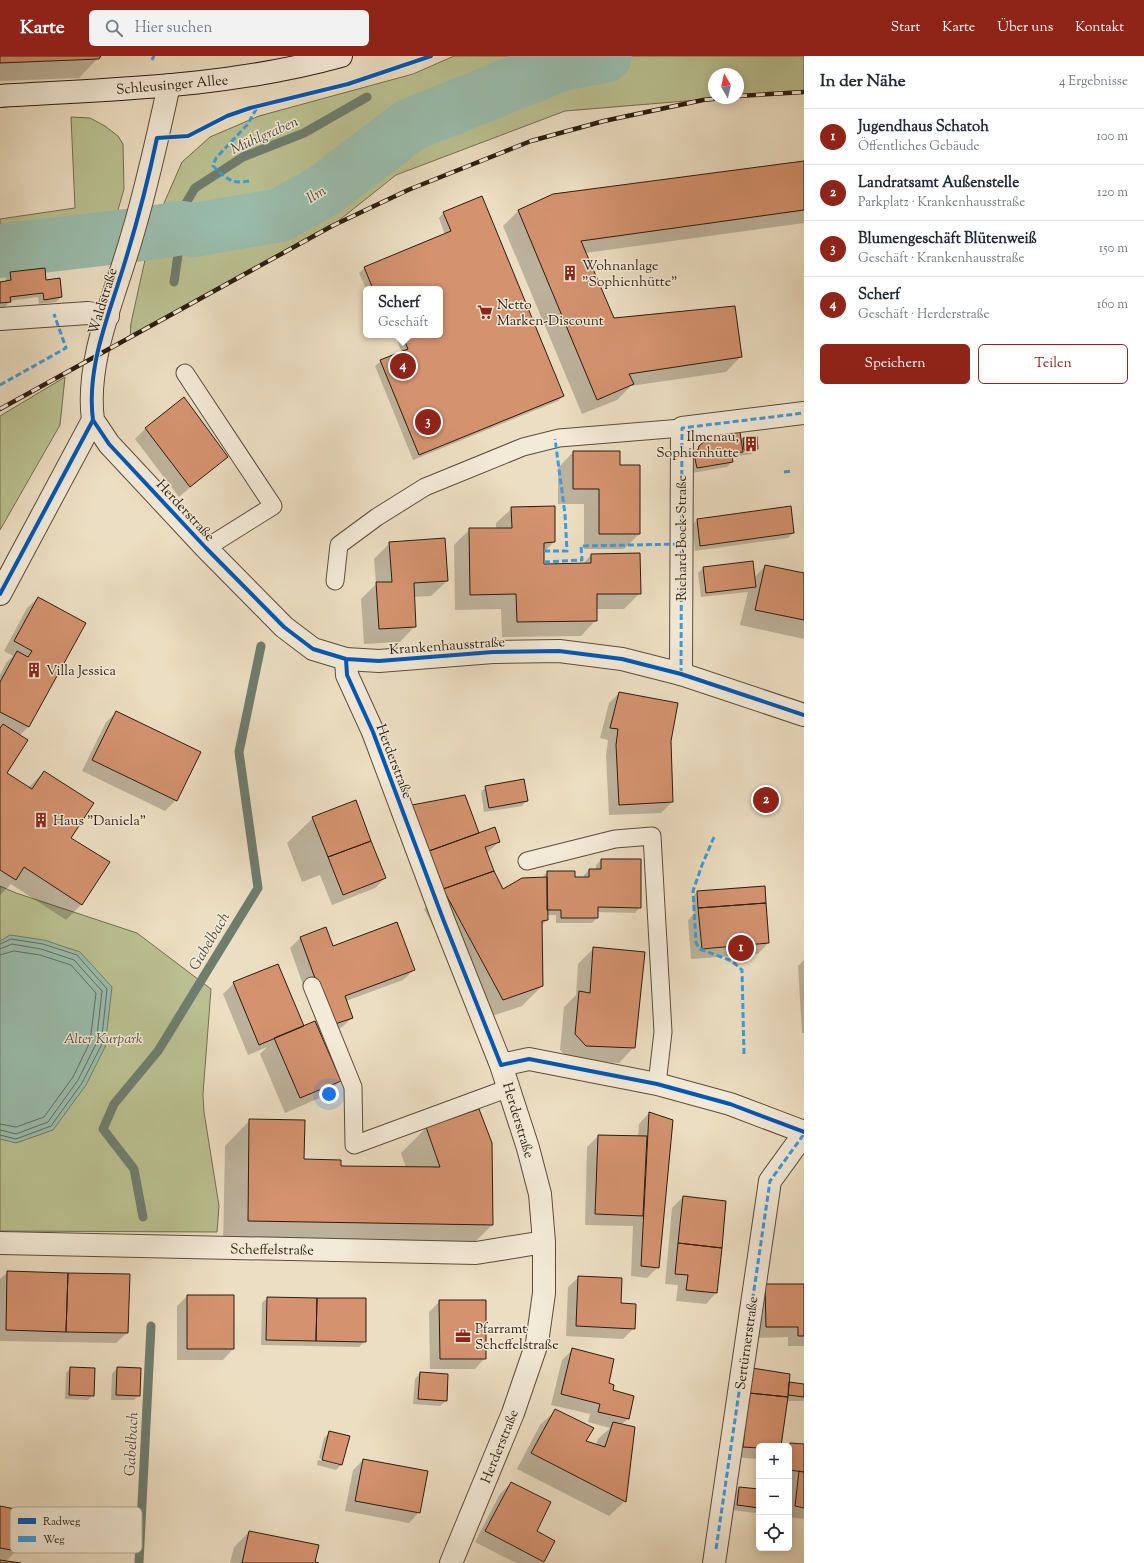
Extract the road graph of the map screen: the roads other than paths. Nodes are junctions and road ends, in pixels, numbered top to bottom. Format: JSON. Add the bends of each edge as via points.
{"nodes":[{"id":1,"x":341,"y":56,"type":"edge"},
{"id":2,"x":169,"y":85,"type":"junction"},
{"id":3,"x":0,"y":96,"type":"edge"},
{"id":4,"x":108,"y":316,"type":"junction"},
{"id":5,"x":0,"y":319,"type":"edge"},
{"id":6,"x":185,"y":373,"type":"dead end"},
{"id":7,"x":804,"y":413,"type":"edge"},
{"id":8,"x":93,"y":420,"type":"junction"},
{"id":9,"x":682,"y":428,"type":"junction"},
{"id":10,"x":206,"y":548,"type":"junction"},
{"id":11,"x":335,"y":581,"type":"dead end"},
{"id":12,"x":0,"y":594,"type":"edge"},
{"id":13,"x":346,"y":659,"type":"junction"},
{"id":14,"x":681,"y":674,"type":"junction"},
{"id":15,"x":804,"y":715,"type":"edge"},
{"id":16,"x":527,"y":861,"type":"dead end"},
{"id":17,"x":312,"y":986,"type":"dead end"},
{"id":18,"x":501,"y":1065,"type":"junction"},
{"id":19,"x":657,"y":1084,"type":"junction"},
{"id":20,"x":509,"y":1088,"type":"junction"},
{"id":21,"x":804,"y":1133,"type":"edge"},
{"id":22,"x":544,"y":1242,"type":"junction"},
{"id":23,"x":0,"y":1243,"type":"edge"},
{"id":24,"x":451,"y":1563,"type":"edge"},
{"id":25,"x":714,"y":1563,"type":"edge"}],
"edges":[{"from":1,"to":2,"type":"street","name":"Schleusinger Allee","via":[[253,76]]},
{"from":2,"to":3,"type":"street","name":"Schleusinger Allee"},
{"from":2,"to":4,"type":"street","name":"Waldstraße","via":[[146,186]]},
{"from":4,"to":5,"type":"street","via":[[88,313]]},
{"from":4,"to":8,"type":"street","name":"Waldstraße","via":[[101,337],[93,380]]},
{"from":6,"to":10,"type":"lane","via":[[273,506]]},
{"from":7,"to":9,"type":"street"},
{"from":8,"to":10,"type":"street","name":"Herderstraße","via":[[109,444]]},
{"from":8,"to":12,"type":"street"},
{"from":9,"to":11,"type":"lane","via":[[559,438],[522,447],[425,487],[339,545]]},
{"from":9,"to":14,"type":"street","name":"Richard-Bock-Straße"},
{"from":10,"to":13,"type":"street","name":"Herderstraße","via":[[284,627],[313,649]]},
{"from":13,"to":14,"type":"street","name":"Krankenhausstraße","via":[[379,661],[493,652],[559,651],[622,659]]},
{"from":13,"to":18,"type":"street","name":"Herderstraße","via":[[347,675],[373,732],[442,919]]},
{"from":14,"to":15,"type":"street","name":"Krankenhausstraße"},
{"from":16,"to":19,"type":"lane","via":[[615,839],[652,836],[663,1032]]},
{"from":17,"to":20,"type":"lane","via":[[353,1087],[354,1145]]},
{"from":18,"to":19,"type":"street","via":[[529,1060]]},
{"from":18,"to":20,"type":"street","name":"Herderstraße"},
{"from":19,"to":21,"type":"street","via":[[730,1104]]},
{"from":20,"to":22,"type":"street","name":"Herderstraße","via":[[540,1194]]},
{"from":21,"to":25,"type":"street","name":"Sertürnerstraße","via":[[770,1181]]},
{"from":22,"to":23,"type":"street","name":"Scheffelstraße","via":[[476,1253]]},
{"from":22,"to":24,"type":"street","name":"Herderstraße","via":[[544,1293],[537,1343],[513,1414]]}]}
